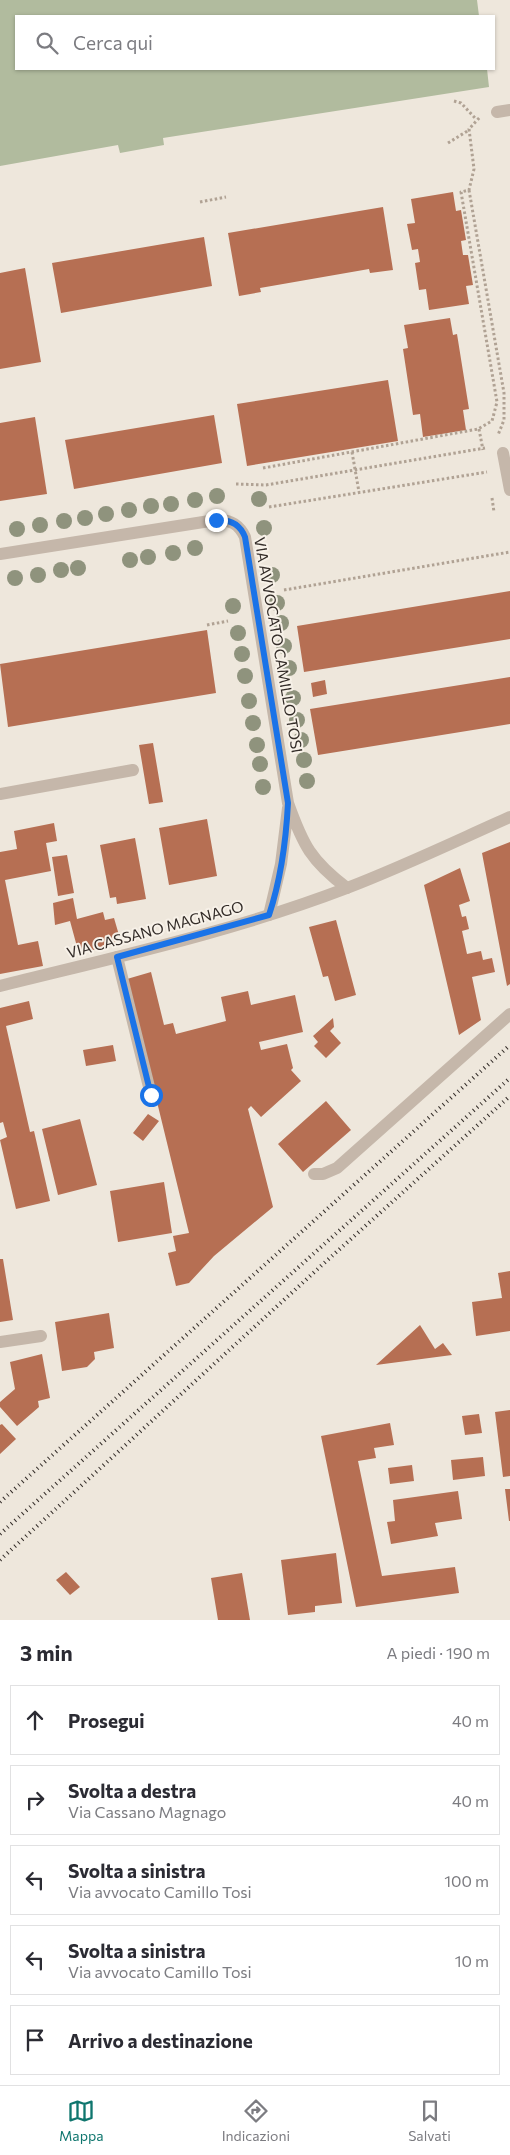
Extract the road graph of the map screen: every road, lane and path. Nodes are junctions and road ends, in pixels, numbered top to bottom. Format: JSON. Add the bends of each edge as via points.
{"nodes":[{"id":1,"x":454,"y":101,"type":"dead end"},
{"id":2,"x":510,"y":110,"type":"edge"},
{"id":3,"x":497,"y":112,"type":"joint"},
{"id":4,"x":476,"y":119,"type":"junction"},
{"id":5,"x":469,"y":129,"type":"junction"},
{"id":6,"x":448,"y":143,"type":"dead end"},
{"id":7,"x":469,"y":190,"type":"junction"},
{"id":8,"x":226,"y":197,"type":"dead end"},
{"id":9,"x":200,"y":202,"type":"dead end"},
{"id":10,"x":494,"y":442,"type":"dead end"},
{"id":11,"x":490,"y":446,"type":"dead end"},
{"id":12,"x":352,"y":452,"type":"junction"},
{"id":13,"x":503,"y":453,"type":"dead end"},
{"id":14,"x":263,"y":468,"type":"dead end"},
{"id":15,"x":355,"y":470,"type":"junction"},
{"id":16,"x":487,"y":472,"type":"dead end"},
{"id":17,"x":236,"y":484,"type":"dead end"},
{"id":18,"x":510,"y":490,"type":"edge"},
{"id":19,"x":359,"y":492,"type":"junction"},
{"id":20,"x":269,"y":507,"type":"dead end"},
{"id":21,"x":510,"y":552,"type":"edge"},
{"id":22,"x":0,"y":554,"type":"edge"},
{"id":23,"x":284,"y":590,"type":"dead end"},
{"id":24,"x":228,"y":621,"type":"dead end"},
{"id":25,"x":207,"y":624,"type":"dead end"},
{"id":26,"x":133,"y":770,"type":"dead end"},
{"id":27,"x":0,"y":794,"type":"edge"},
{"id":28,"x":288,"y":803,"type":"junction"},
{"id":29,"x":510,"y":817,"type":"edge"},
{"id":30,"x":347,"y":888,"type":"junction"},
{"id":31,"x":269,"y":915,"type":"junction"},
{"id":32,"x":117,"y":957,"type":"junction"},
{"id":33,"x":0,"y":986,"type":"edge"},
{"id":34,"x":510,"y":1014,"type":"edge"},
{"id":35,"x":151,"y":1095,"type":"dead end"},
{"id":36,"x":314,"y":1174,"type":"dead end"},
{"id":37,"x":42,"y":1336,"type":"dead end"},
{"id":38,"x":0,"y":1342,"type":"edge"}],
"edges":[{"from":1,"to":4,"type":"path"},
{"from":2,"to":3,"type":"street"},
{"from":3,"to":4,"type":"path"},
{"from":4,"to":5,"type":"path"},
{"from":5,"to":6,"type":"path"},
{"from":5,"to":7,"type":"path","via":[[474,169]]},
{"from":7,"to":10,"type":"path","via":[[504,393],[504,420]]},
{"from":7,"to":12,"type":"path","via":[[462,192],[497,402],[492,421],[478,429]]},
{"from":8,"to":9,"type":"path"},
{"from":11,"to":15,"type":"path"},
{"from":12,"to":14,"type":"path"},
{"from":12,"to":15,"type":"path"},
{"from":13,"to":18,"type":"street"},
{"from":15,"to":17,"type":"path","via":[[266,485]]},
{"from":15,"to":19,"type":"path"},
{"from":16,"to":19,"type":"path"},
{"from":19,"to":20,"type":"path"},
{"from":21,"to":23,"type":"path"},
{"from":22,"to":28,"type":"street","name":"VIA AVVOCATO CAMILLO TOSI","via":[[216,520],[238,526],[245,537]]},
{"from":24,"to":25,"type":"path"},
{"from":26,"to":27,"type":"street"},
{"from":28,"to":30,"type":"street","name":"VIA AVVOCATO CAMILLO TOSI","via":[[314,860]]},
{"from":28,"to":31,"type":"street","name":"VIA AVVOCATO CAMILLO TOSI","via":[[283,855]]},
{"from":29,"to":30,"type":"street","name":"VIA CASSANO MAGNAGO"},
{"from":30,"to":31,"type":"street","name":"VIA CASSANO MAGNAGO"},
{"from":31,"to":32,"type":"street","name":"VIA CASSANO MAGNAGO"},
{"from":32,"to":33,"type":"street","name":"VIA CASSANO MAGNAGO"},
{"from":32,"to":35,"type":"street"},
{"from":34,"to":36,"type":"street","via":[[338,1168]]},
{"from":37,"to":38,"type":"street"}]}
